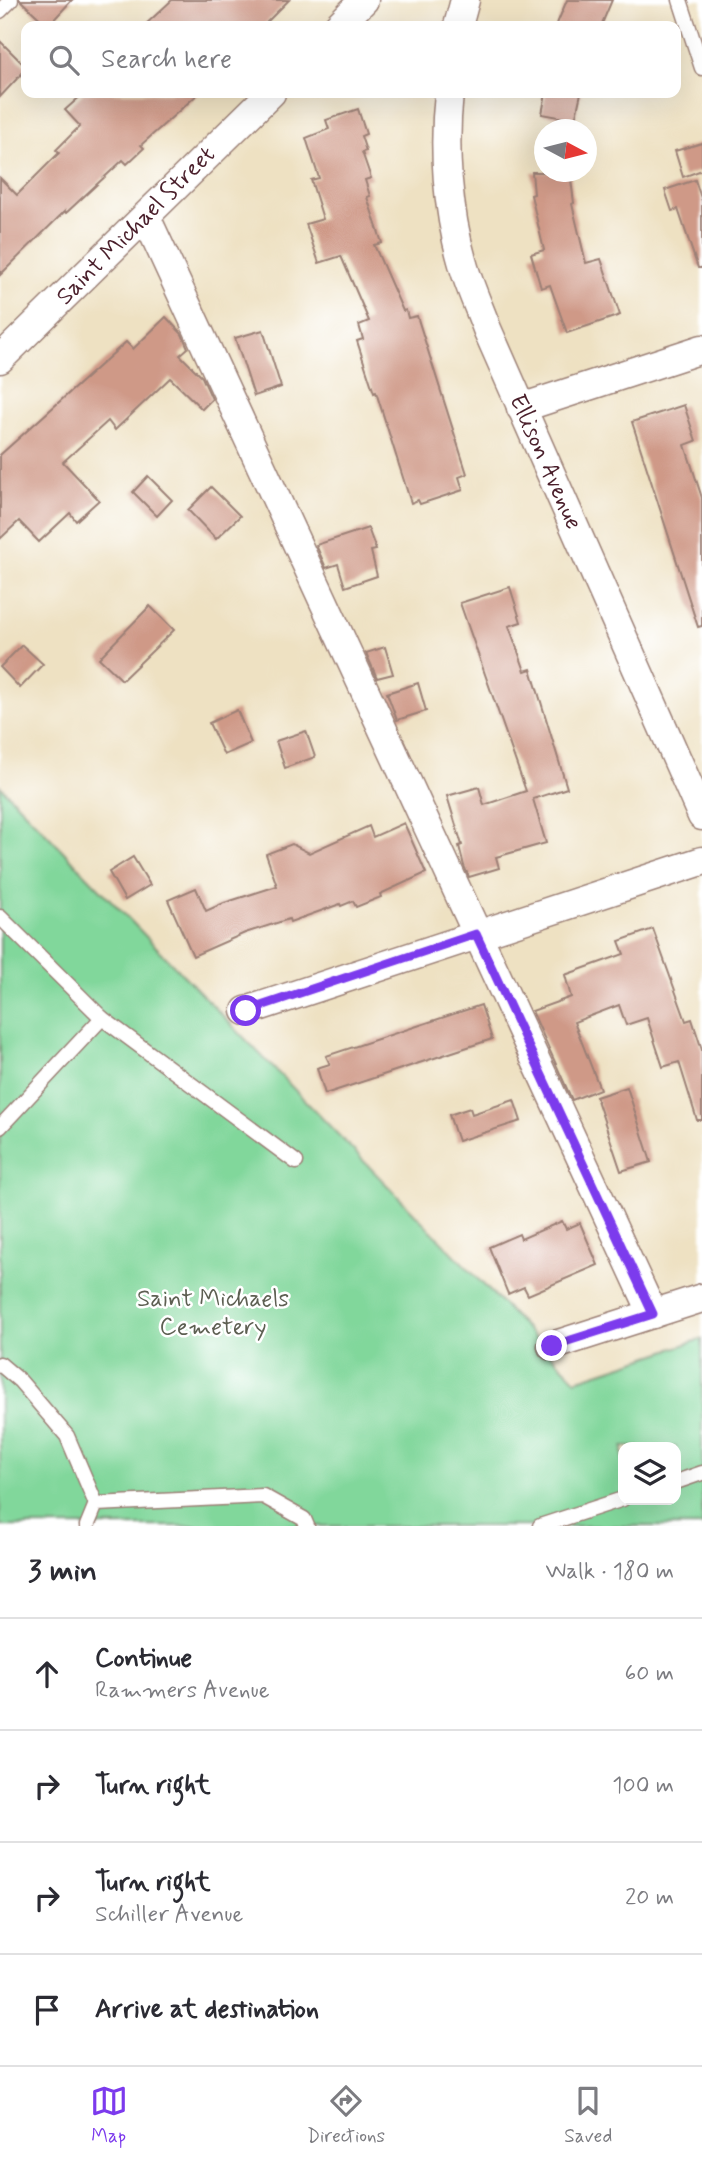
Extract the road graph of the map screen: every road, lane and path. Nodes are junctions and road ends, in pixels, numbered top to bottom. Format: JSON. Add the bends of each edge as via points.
{"nodes":[{"id":1,"x":11,"y":0,"type":"edge"},
{"id":2,"x":364,"y":0,"type":"edge"},
{"id":3,"x":465,"y":0,"type":"edge"},
{"id":4,"x":680,"y":0,"type":"edge"},
{"id":5,"x":0,"y":11,"type":"edge"},
{"id":6,"x":343,"y":21,"type":"edge"},
{"id":7,"x":459,"y":21,"type":"edge"},
{"id":8,"x":702,"y":68,"type":"edge"},
{"id":9,"x":266,"y":98,"type":"edge"},
{"id":10,"x":448,"y":98,"type":"edge"},
{"id":11,"x":146,"y":216,"type":"junction"},
{"id":12,"x":702,"y":349,"type":"edge"},
{"id":13,"x":0,"y":359,"type":"edge"},
{"id":14,"x":521,"y":408,"type":"junction"},
{"id":15,"x":702,"y":816,"type":"edge"},
{"id":16,"x":702,"y":861,"type":"edge"},
{"id":17,"x":0,"y":916,"type":"edge"},
{"id":18,"x":476,"y":934,"type":"junction"},
{"id":19,"x":246,"y":1011,"type":"dead end"},
{"id":20,"x":102,"y":1018,"type":"junction"},
{"id":21,"x":0,"y":1127,"type":"edge"},
{"id":22,"x":296,"y":1162,"type":"dead end"},
{"id":23,"x":702,"y":1298,"type":"edge"},
{"id":24,"x":653,"y":1314,"type":"junction"},
{"id":25,"x":552,"y":1346,"type":"dead end"},
{"id":26,"x":0,"y":1364,"type":"edge"},
{"id":27,"x":702,"y":1473,"type":"edge"},
{"id":28,"x":681,"y":1480,"type":"edge"},
{"id":29,"x":618,"y":1501,"type":"edge"},
{"id":30,"x":96,"y":1504,"type":"junction"},
{"id":31,"x":87,"y":1526,"type":"edge"},
{"id":32,"x":307,"y":1526,"type":"edge"},
{"id":33,"x":540,"y":1526,"type":"edge"}],
"edges":[{"from":1,"to":5,"type":"lane"},
{"from":2,"to":6,"type":"street"},
{"from":3,"to":7,"type":"street"},
{"from":4,"to":8,"type":"lane"},
{"from":9,"to":11,"type":"street","name":"Saint Michael Street"},
{"from":10,"to":14,"type":"street","name":"Ellison Avenue","via":[[448,175],[463,263]]},
{"from":11,"to":13,"type":"street","name":"Saint Michael Street"},
{"from":11,"to":18,"type":"street"},
{"from":12,"to":14,"type":"street"},
{"from":14,"to":15,"type":"street","name":"Ellison Avenue"},
{"from":16,"to":18,"type":"street"},
{"from":17,"to":20,"type":"lane"},
{"from":18,"to":19,"type":"street"},
{"from":18,"to":24,"type":"street"},
{"from":20,"to":21,"type":"lane"},
{"from":20,"to":22,"type":"lane"},
{"from":23,"to":24,"type":"street"},
{"from":24,"to":25,"type":"street"},
{"from":26,"to":30,"type":"lane","via":[[67,1436]]},
{"from":27,"to":28,"type":"lane"},
{"from":29,"to":33,"type":"lane"},
{"from":30,"to":31,"type":"lane"},
{"from":30,"to":32,"type":"lane","via":[[263,1496],[304,1519]]}]}
